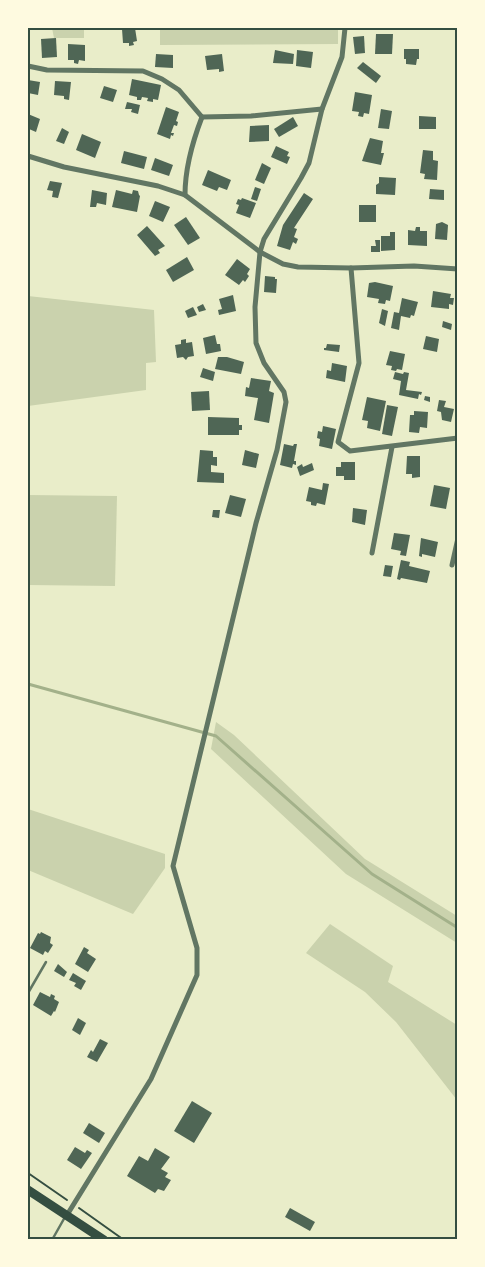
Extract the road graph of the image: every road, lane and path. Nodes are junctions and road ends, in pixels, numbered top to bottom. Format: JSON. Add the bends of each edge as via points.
{"nodes":[{"id":1,"x":345,"y":28,"type":"edge"},
{"id":2,"x":28,"y":66,"type":"edge"},
{"id":3,"x":322,"y":110,"type":"junction"},
{"id":4,"x":202,"y":117,"type":"junction"},
{"id":5,"x":28,"y":156,"type":"edge"},
{"id":6,"x":185,"y":195,"type":"junction"},
{"id":7,"x":260,"y":252,"type":"junction"},
{"id":8,"x":351,"y":268,"type":"junction"},
{"id":9,"x":458,"y":269,"type":"edge"},
{"id":10,"x":458,"y":438,"type":"edge"},
{"id":11,"x":392,"y":447,"type":"junction"},
{"id":12,"x":458,"y":538,"type":"edge"},
{"id":13,"x":372,"y":553,"type":"dead end"},
{"id":14,"x":452,"y":565,"type":"dead end"},
{"id":15,"x":46,"y":962,"type":"dead end"},
{"id":16,"x":28,"y":993,"type":"edge"},
{"id":17,"x":28,"y":1190,"type":"edge"},
{"id":18,"x":67,"y":1215,"type":"junction"},
{"id":19,"x":52,"y":1240,"type":"edge"},
{"id":20,"x":104,"y":1240,"type":"edge"}],
"edges":[{"from":1,"to":3,"type":"street","via":[[342,57]]},
{"from":2,"to":4,"type":"street","via":[[47,70],[143,71],[179,90]]},
{"from":3,"to":4,"type":"street"},
{"from":3,"to":7,"type":"street","via":[[306,171],[264,239]]},
{"from":4,"to":6,"type":"street","via":[[185,173]]},
{"from":5,"to":6,"type":"street"},
{"from":6,"to":7,"type":"street"},
{"from":7,"to":8,"type":"street","via":[[292,266]]},
{"from":7,"to":18,"type":"street","via":[[254,306],[256,343],[264,363],[284,392],[286,402],[277,450],[256,523],[173,866],[197,948],[197,975],[150,1079]]},
{"from":8,"to":9,"type":"street","via":[[414,266]]},
{"from":8,"to":11,"type":"street","via":[[358,364],[338,442],[350,451]]},
{"from":10,"to":11,"type":"street"},
{"from":11,"to":13,"type":"street"},
{"from":12,"to":14,"type":"street"},
{"from":15,"to":16,"type":"lane"},
{"from":17,"to":18,"type":"highway"},
{"from":18,"to":19,"type":"lane"},
{"from":18,"to":20,"type":"highway"}]}
